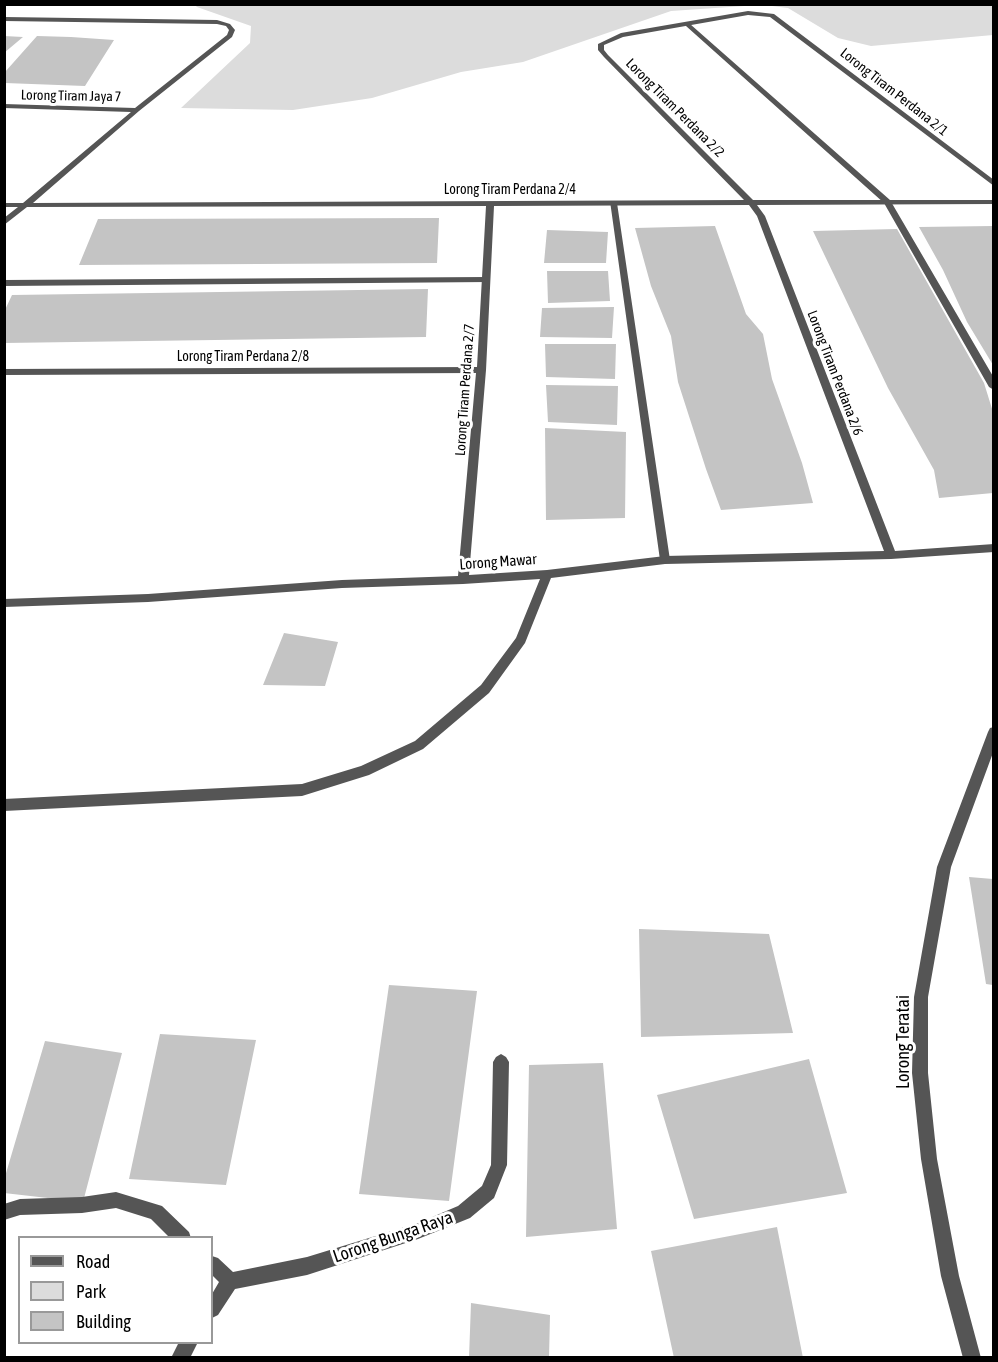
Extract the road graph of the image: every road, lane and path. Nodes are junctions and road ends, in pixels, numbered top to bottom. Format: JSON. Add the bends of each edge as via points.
{"nodes":[{"id":1,"x":4,"y":19,"type":"edge"},
{"id":2,"x":688,"y":25,"type":"junction"},
{"id":3,"x":4,"y":106,"type":"edge"},
{"id":4,"x":136,"y":110,"type":"junction"},
{"id":5,"x":993,"y":184,"type":"edge"},
{"id":6,"x":887,"y":202,"type":"junction"},
{"id":7,"x":993,"y":202,"type":"edge"},
{"id":8,"x":490,"y":203,"type":"junction"},
{"id":9,"x":613,"y":203,"type":"junction"},
{"id":10,"x":751,"y":203,"type":"junction"},
{"id":11,"x":4,"y":205,"type":"edge"},
{"id":12,"x":26,"y":205,"type":"junction"},
{"id":13,"x":4,"y":223,"type":"edge"},
{"id":14,"x":486,"y":280,"type":"junction"},
{"id":15,"x":4,"y":283,"type":"edge"},
{"id":16,"x":481,"y":370,"type":"junction"},
{"id":17,"x":4,"y":372,"type":"edge"},
{"id":18,"x":993,"y":387,"type":"edge"},
{"id":19,"x":993,"y":548,"type":"edge"},
{"id":20,"x":891,"y":555,"type":"junction"},
{"id":21,"x":665,"y":560,"type":"junction"},
{"id":22,"x":547,"y":574,"type":"junction"},
{"id":23,"x":463,"y":580,"type":"junction"},
{"id":24,"x":4,"y":603,"type":"edge"},
{"id":25,"x":993,"y":732,"type":"edge"},
{"id":26,"x":4,"y":805,"type":"edge"},
{"id":27,"x":501,"y":1062,"type":"dead end"},
{"id":28,"x":4,"y":1212,"type":"edge"},
{"id":29,"x":181,"y":1236,"type":"edge"},
{"id":30,"x":213,"y":1265,"type":"edge"},
{"id":31,"x":230,"y":1281,"type":"junction"},
{"id":32,"x":213,"y":1307,"type":"edge"},
{"id":33,"x":188,"y":1344,"type":"edge"},
{"id":34,"x":180,"y":1358,"type":"edge"},
{"id":35,"x":972,"y":1358,"type":"edge"}],
"edges":[{"from":1,"to":4,"type":"street","via":[[228,25],[232,30],[230,36]]},
{"from":2,"to":5,"type":"street","name":"Lorong Tiram Perdana 2/1","via":[[761,12],[780,18]]},
{"from":2,"to":6,"type":"street"},
{"from":2,"to":10,"type":"street","name":"Lorong Tiram Perdana 2/2","via":[[621,35],[601,44],[601,50]]},
{"from":3,"to":4,"type":"street","name":"Lorong Tiram Jaya 7"},
{"from":4,"to":12,"type":"street"},
{"from":6,"to":7,"type":"street","name":"Lorong Tiram Perdana 2/4"},
{"from":6,"to":10,"type":"street","name":"Lorong Tiram Perdana 2/4"},
{"from":6,"to":18,"type":"street"},
{"from":8,"to":9,"type":"street","name":"Lorong Tiram Perdana 2/4"},
{"from":8,"to":12,"type":"street","name":"Lorong Tiram Perdana 2/4"},
{"from":8,"to":14,"type":"street","name":"Lorong Tiram Perdana 2/7"},
{"from":9,"to":10,"type":"street","name":"Lorong Tiram Perdana 2/4"},
{"from":9,"to":21,"type":"street"},
{"from":10,"to":20,"type":"street","name":"Lorong Tiram Perdana 2/6","via":[[761,216]]},
{"from":11,"to":12,"type":"street","name":"Lorong Tiram Perdana 2/4"},
{"from":12,"to":13,"type":"street"},
{"from":14,"to":15,"type":"street"},
{"from":14,"to":16,"type":"street","name":"Lorong Tiram Perdana 2/7"},
{"from":16,"to":17,"type":"street","name":"Lorong Tiram Perdana 2/8"},
{"from":16,"to":23,"type":"street","name":"Lorong Tiram Perdana 2/7"},
{"from":19,"to":20,"type":"street","name":"Lorong Mawar"},
{"from":20,"to":21,"type":"street","name":"Lorong Mawar"},
{"from":21,"to":22,"type":"street","name":"Lorong Mawar"},
{"from":22,"to":23,"type":"street","name":"Lorong Mawar"},
{"from":22,"to":26,"type":"street","via":[[521,640],[485,689],[419,745],[364,771],[302,790]]},
{"from":23,"to":24,"type":"street","name":"Lorong Mawar"},
{"from":25,"to":35,"type":"street","name":"Lorong Teratai","via":[[944,867],[921,998],[920,1073],[929,1159],[950,1276]]},
{"from":27,"to":31,"type":"street","name":"Lorong Bunga Raya","via":[[499,1165],[488,1192],[464,1212],[418,1231],[307,1266]]},
{"from":28,"to":29,"type":"street","via":[[20,1207],[116,1200],[156,1212]]},
{"from":30,"to":31,"type":"street"},
{"from":31,"to":32,"type":"street"},
{"from":33,"to":34,"type":"street"}]}
